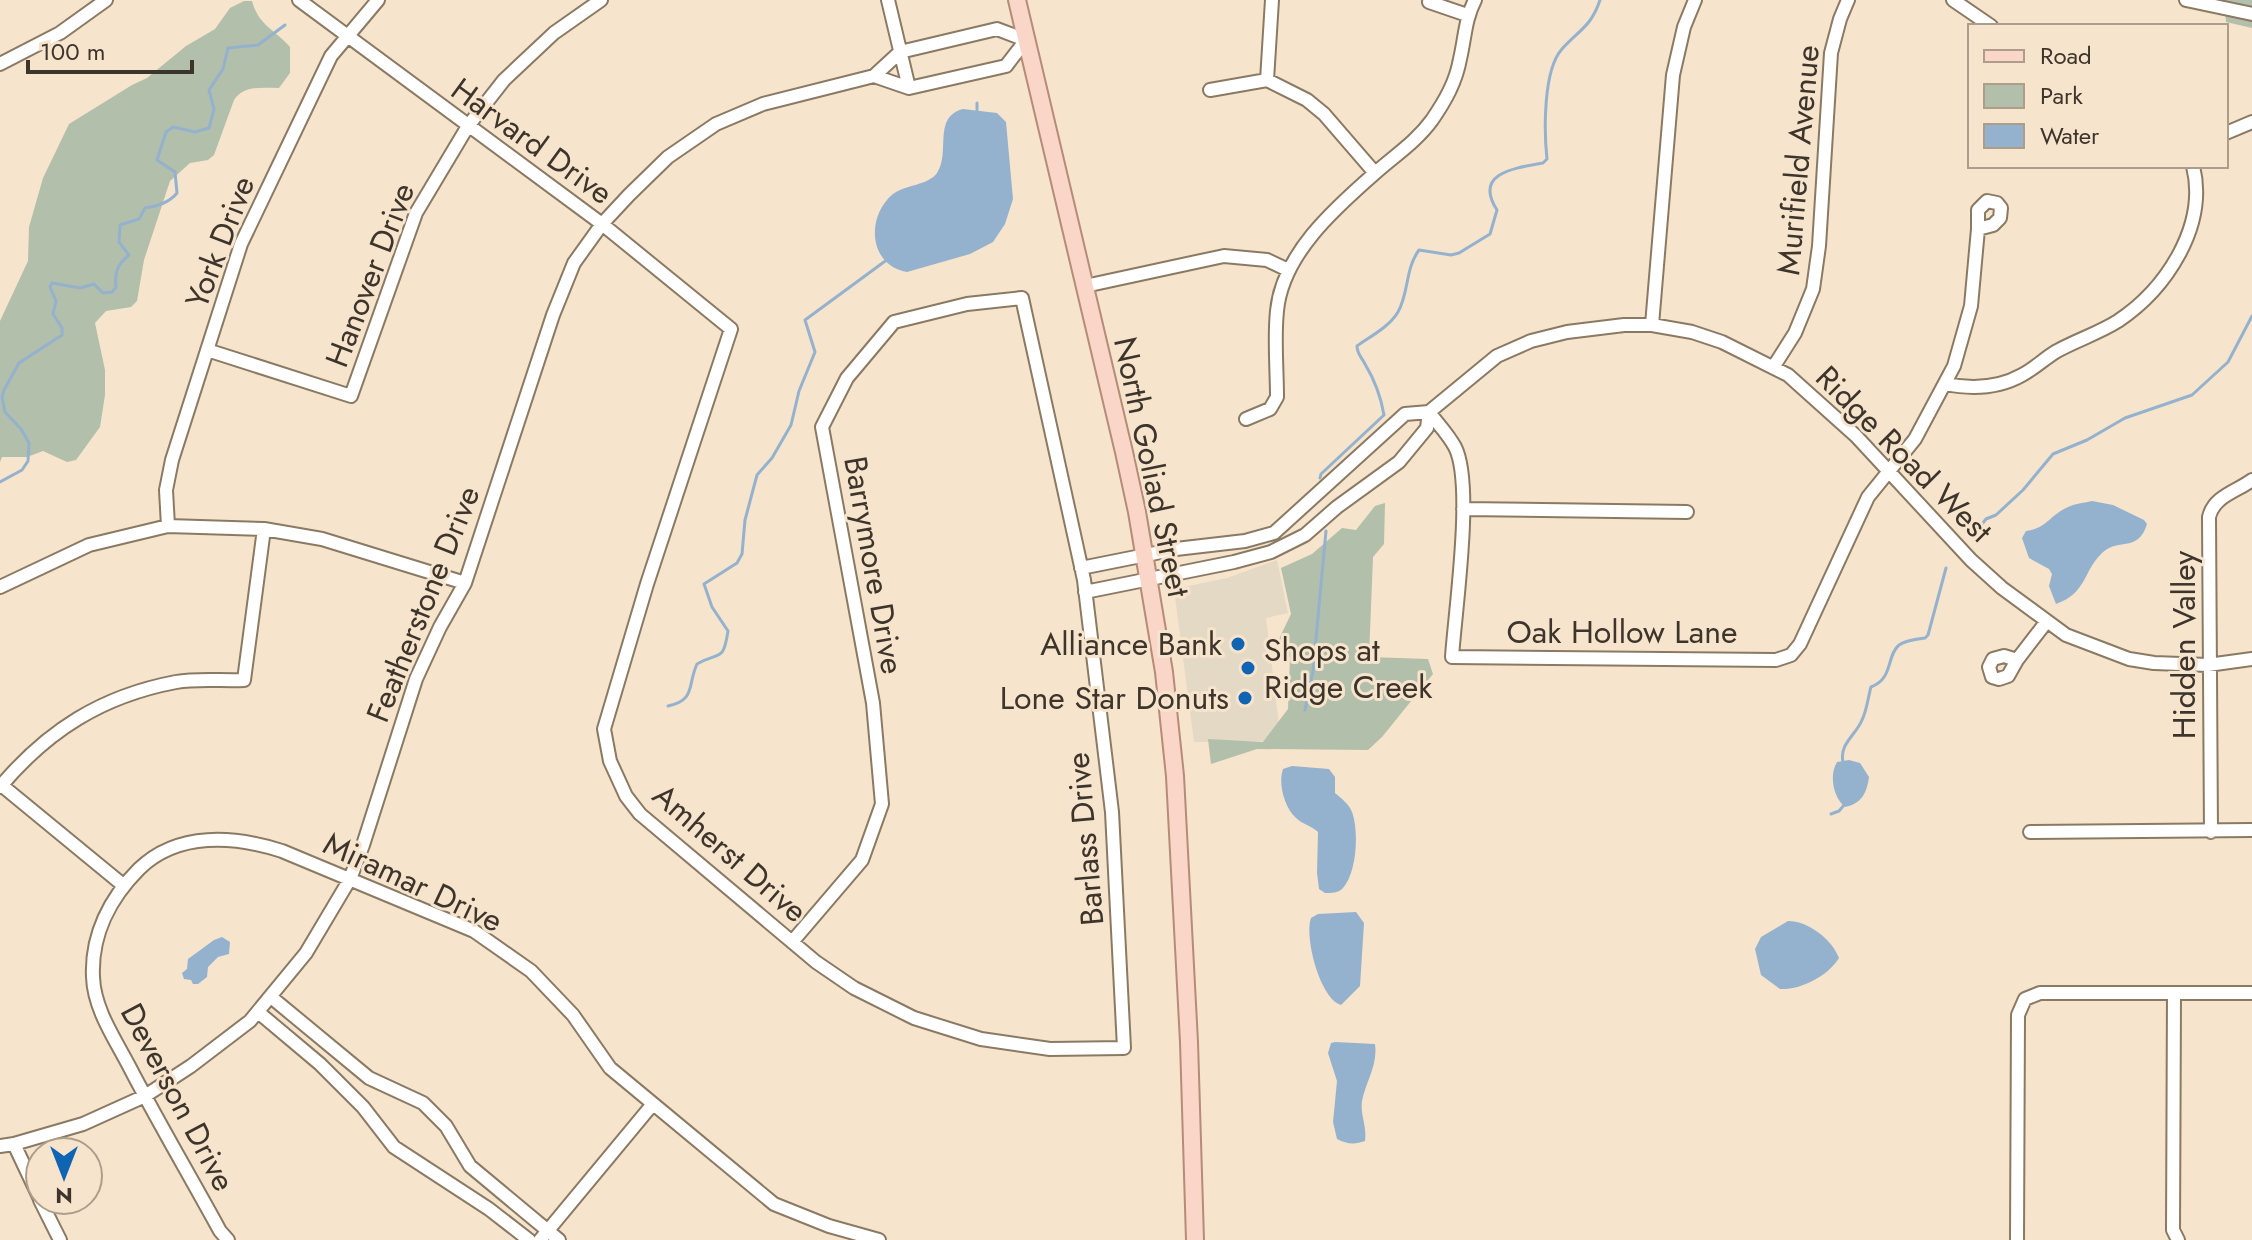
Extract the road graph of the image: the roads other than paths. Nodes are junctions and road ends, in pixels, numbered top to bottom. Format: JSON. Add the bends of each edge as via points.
{"nodes":[{"id":1,"x":106,"y":0,"type":"edge"},
{"id":2,"x":299,"y":0,"type":"edge"},
{"id":3,"x":378,"y":0,"type":"edge"},
{"id":4,"x":601,"y":0,"type":"edge"},
{"id":5,"x":888,"y":0,"type":"edge"},
{"id":6,"x":1017,"y":0,"type":"edge"},
{"id":7,"x":1272,"y":0,"type":"edge"},
{"id":8,"x":1475,"y":0,"type":"edge"},
{"id":9,"x":1695,"y":0,"type":"edge"},
{"id":10,"x":1848,"y":0,"type":"edge"},
{"id":11,"x":1953,"y":0,"type":"edge"},
{"id":12,"x":2186,"y":0,"type":"edge"},
{"id":13,"x":1429,"y":2,"type":"edge"},
{"id":14,"x":2252,"y":14,"type":"edge"},
{"id":15,"x":1467,"y":15,"type":"junction"},
{"id":16,"x":1988,"y":24,"type":"edge"},
{"id":17,"x":348,"y":37,"type":"junction"},
{"id":18,"x":1026,"y":40,"type":"junction"},
{"id":19,"x":900,"y":52,"type":"junction"},
{"id":20,"x":0,"y":64,"type":"edge"},
{"id":21,"x":874,"y":76,"type":"junction"},
{"id":22,"x":1267,"y":80,"type":"junction"},
{"id":23,"x":909,"y":88,"type":"junction"},
{"id":24,"x":1210,"y":90,"type":"dead end"},
{"id":25,"x":2252,"y":122,"type":"edge"},
{"id":26,"x":468,"y":126,"type":"junction"},
{"id":27,"x":2228,"y":132,"type":"edge"},
{"id":28,"x":2193,"y":168,"type":"edge"},
{"id":29,"x":1375,"y":173,"type":"junction"},
{"id":30,"x":602,"y":224,"type":"junction"},
{"id":31,"x":1978,"y":229,"type":"dead end"},
{"id":32,"x":1288,"y":270,"type":"junction"},
{"id":33,"x":1085,"y":286,"type":"junction"},
{"id":34,"x":1022,"y":298,"type":"joint"},
{"id":35,"x":1652,"y":325,"type":"junction"},
{"id":36,"x":731,"y":329,"type":"joint"},
{"id":37,"x":207,"y":350,"type":"junction"},
{"id":38,"x":1774,"y":366,"type":"junction"},
{"id":39,"x":1945,"y":384,"type":"junction"},
{"id":40,"x":1429,"y":412,"type":"junction"},
{"id":41,"x":1246,"y":419,"type":"dead end"},
{"id":42,"x":1889,"y":472,"type":"junction"},
{"id":43,"x":2252,"y":480,"type":"edge"},
{"id":44,"x":1463,"y":509,"type":"junction"},
{"id":45,"x":1687,"y":512,"type":"dead end"},
{"id":46,"x":168,"y":526,"type":"junction"},
{"id":47,"x":264,"y":529,"type":"junction"},
{"id":48,"x":1245,"y":541,"type":"junction"},
{"id":49,"x":1144,"y":556,"type":"junction"},
{"id":50,"x":1250,"y":558,"type":"junction"},
{"id":51,"x":1081,"y":568,"type":"junction"},
{"id":52,"x":1148,"y":579,"type":"junction"},
{"id":53,"x":465,"y":583,"type":"junction"},
{"id":54,"x":0,"y":587,"type":"edge"},
{"id":55,"x":1085,"y":592,"type":"junction"},
{"id":56,"x":2047,"y":621,"type":"junction"},
{"id":57,"x":2252,"y":659,"type":"edge"},
{"id":58,"x":2017,"y":660,"type":"dead end"},
{"id":59,"x":2208,"y":665,"type":"junction"},
{"id":60,"x":0,"y":786,"type":"edge"},
{"id":61,"x":2252,"y":830,"type":"edge"},
{"id":62,"x":2030,"y":832,"type":"dead end"},
{"id":63,"x":2211,"y":832,"type":"junction"},
{"id":64,"x":350,"y":879,"type":"junction"},
{"id":65,"x":123,"y":885,"type":"junction"},
{"id":66,"x":792,"y":942,"type":"junction"},
{"id":67,"x":2252,"y":993,"type":"edge"},
{"id":68,"x":2174,"y":994,"type":"junction"},
{"id":69,"x":271,"y":997,"type":"junction"},
{"id":70,"x":258,"y":1012,"type":"junction"},
{"id":71,"x":1124,"y":1048,"type":"joint"},
{"id":72,"x":145,"y":1096,"type":"junction"},
{"id":73,"x":652,"y":1105,"type":"junction"},
{"id":74,"x":14,"y":1144,"type":"junction"},
{"id":75,"x":0,"y":1146,"type":"edge"},
{"id":76,"x":24,"y":1166,"type":"edge"},
{"id":77,"x":48,"y":1216,"type":"edge"},
{"id":78,"x":544,"y":1235,"type":"edge"},
{"id":79,"x":60,"y":1240,"type":"edge"},
{"id":80,"x":228,"y":1240,"type":"edge"},
{"id":81,"x":529,"y":1240,"type":"edge"},
{"id":82,"x":559,"y":1240,"type":"edge"},
{"id":83,"x":879,"y":1240,"type":"edge"},
{"id":84,"x":1195,"y":1240,"type":"edge"},
{"id":85,"x":2017,"y":1240,"type":"edge"},
{"id":86,"x":2178,"y":1240,"type":"edge"}],
"edges":[{"from":1,"to":20,"type":"street","via":[[60,33]]},
{"from":2,"to":17,"type":"street","name":"Harvard Drive"},
{"from":3,"to":17,"type":"street","name":"York Drive"},
{"from":4,"to":26,"type":"street","name":"Hanover Drive","via":[[554,33]]},
{"from":5,"to":19,"type":"street"},
{"from":6,"to":18,"type":"main road","name":"North Goliad Street"},
{"from":7,"to":22,"type":"street"},
{"from":8,"to":15,"type":"street"},
{"from":9,"to":35,"type":"street","via":[[1673,75]]},
{"from":10,"to":38,"type":"street","name":"Murifield Avenue","via":[[1831,53],[1813,289]]},
{"from":11,"to":16,"type":"street"},
{"from":12,"to":14,"type":"street"},
{"from":13,"to":15,"type":"street"},
{"from":15,"to":29,"type":"street","via":[[1451,89],[1412,142]]},
{"from":17,"to":26,"type":"street","name":"Harvard Drive"},
{"from":17,"to":37,"type":"street","name":"York Drive","via":[[331,56],[241,244]]},
{"from":18,"to":19,"type":"street","name":"Featherstone Drive","via":[[997,29]]},
{"from":18,"to":23,"type":"street","via":[[1006,66]]},
{"from":18,"to":33,"type":"main road","name":"North Goliad Street"},
{"from":19,"to":21,"type":"street","name":"Featherstone Drive"},
{"from":19,"to":23,"type":"street"},
{"from":21,"to":23,"type":"street"},
{"from":21,"to":30,"type":"street","name":"Featherstone Drive","via":[[763,104],[716,124],[668,157]]},
{"from":22,"to":24,"type":"street"},
{"from":22,"to":29,"type":"street","via":[[1324,114]]},
{"from":25,"to":27,"type":"street"},
{"from":26,"to":30,"type":"street","name":"Harvard Drive"},
{"from":26,"to":37,"type":"street","name":"Hanover Drive","via":[[416,213],[351,396]]},
{"from":28,"to":39,"type":"street","via":[[2196,193],[2189,232],[2175,263],[2148,297],[2120,320],[2008,382],[1967,388]]},
{"from":29,"to":32,"type":"street","via":[[1314,233]]},
{"from":30,"to":36,"type":"street","name":"Harvard Drive"},
{"from":30,"to":53,"type":"street","name":"Featherstone Drive","via":[[574,263],[553,315]]},
{"from":31,"to":39,"type":"street","via":[[1971,306]]},
{"from":32,"to":33,"type":"street","via":[[1267,260],[1224,256]]},
{"from":32,"to":41,"type":"street","via":[[1277,310],[1277,397],[1270,409]]},
{"from":33,"to":49,"type":"main road","name":"North Goliad Street"},
{"from":34,"to":51,"type":"street","name":"Barlass Drive"},
{"from":34,"to":66,"type":"street","name":"Barrymore Drive","via":[[967,304],[894,322],[847,378],[822,427],[873,703],[882,804],[862,860]]},
{"from":35,"to":38,"type":"street","name":"Ridge Road West","via":[[1722,342]]},
{"from":35,"to":40,"type":"street","name":"Ridge Road West","via":[[1567,332],[1531,341],[1497,356]]},
{"from":36,"to":66,"type":"street","name":"Amherst Drive","via":[[604,729],[610,761],[640,814]]},
{"from":37,"to":46,"type":"street","name":"York Drive","via":[[172,460],[166,490]]},
{"from":38,"to":42,"type":"street","name":"Ridge Road West","via":[[1819,400]]},
{"from":39,"to":42,"type":"street","via":[[1915,439]]},
{"from":40,"to":44,"type":"street","via":[[1455,447]]},
{"from":40,"to":48,"type":"street","name":"Ridge Road West","via":[[1405,414],[1293,519],[1274,533]]},
{"from":40,"to":50,"type":"street","name":"Ridge Road West","via":[[1427,428],[1399,462],[1305,535]]},
{"from":42,"to":44,"type":"street","name":"Oak Hollow Lane","via":[[1868,497],[1800,644],[1791,655],[1776,660],[1452,657]]},
{"from":42,"to":56,"type":"street","name":"Ridge Road West","via":[[1971,560]]},
{"from":43,"to":59,"type":"street","name":"Hidden Valley","via":[[2211,508]]},
{"from":44,"to":45,"type":"street"},
{"from":46,"to":47,"type":"street"},
{"from":46,"to":54,"type":"street","via":[[89,545]]},
{"from":47,"to":53,"type":"street","via":[[322,539]]},
{"from":47,"to":60,"type":"street","via":[[244,680],[179,682],[120,696],[69,723]]},
{"from":48,"to":49,"type":"street","name":"Ridge Road West"},
{"from":48,"to":50,"type":"street"},
{"from":49,"to":51,"type":"street","name":"Ridge Road West"},
{"from":49,"to":52,"type":"main road","name":"North Goliad Street"},
{"from":50,"to":52,"type":"street","name":"Ridge Road West"},
{"from":51,"to":55,"type":"street","name":"Barlass Drive"},
{"from":52,"to":55,"type":"street","name":"Ridge Road West"},
{"from":52,"to":84,"type":"main road","name":"North Goliad Street","via":[[1175,776]]},
{"from":53,"to":64,"type":"street","name":"Featherstone Drive","via":[[416,679]]},
{"from":55,"to":71,"type":"street","name":"Barlass Drive","via":[[1112,812]]},
{"from":56,"to":58,"type":"street"},
{"from":56,"to":59,"type":"street","name":"Ridge Road West","via":[[2066,635],[2129,659]]},
{"from":57,"to":59,"type":"street","name":"Ridge Road West"},
{"from":59,"to":63,"type":"street","name":"Hidden Valley"},
{"from":60,"to":65,"type":"street"},
{"from":61,"to":63,"type":"street"},
{"from":62,"to":63,"type":"street"},
{"from":64,"to":65,"type":"street","name":"Miramar Drive","via":[[261,844],[225,838],[186,842],[147,861]]},
{"from":64,"to":69,"type":"street","name":"Featherstone Drive","via":[[306,953]]},
{"from":64,"to":73,"type":"street","name":"Miramar Drive","via":[[474,931],[531,971],[573,1015],[610,1068]]},
{"from":65,"to":72,"type":"street","name":"Deverson Drive","via":[[96,940],[93,979],[102,1015]]},
{"from":66,"to":71,"type":"street","name":"Amherst Drive","via":[[854,988],[914,1018],[981,1039],[1050,1049]]},
{"from":67,"to":68,"type":"street"},
{"from":68,"to":85,"type":"street","via":[[2040,993],[2025,999],[2018,1015]]},
{"from":68,"to":86,"type":"street","via":[[2173,1230]]},
{"from":69,"to":70,"type":"street","name":"Featherstone Drive"},
{"from":69,"to":78,"type":"street","via":[[369,1078],[423,1103],[446,1126],[470,1166]]},
{"from":70,"to":72,"type":"street","name":"Featherstone Drive"},
{"from":70,"to":81,"type":"street","via":[[320,1064],[394,1147]]},
{"from":72,"to":74,"type":"street","name":"Featherstone Drive","via":[[83,1124]]},
{"from":72,"to":80,"type":"street","name":"Deverson Drive"},
{"from":73,"to":78,"type":"street"},
{"from":73,"to":83,"type":"street","name":"Miramar Drive","via":[[774,1204]]},
{"from":74,"to":75,"type":"street","name":"Featherstone Drive"},
{"from":74,"to":76,"type":"street"},
{"from":77,"to":79,"type":"street"},
{"from":78,"to":82,"type":"street"}]}
